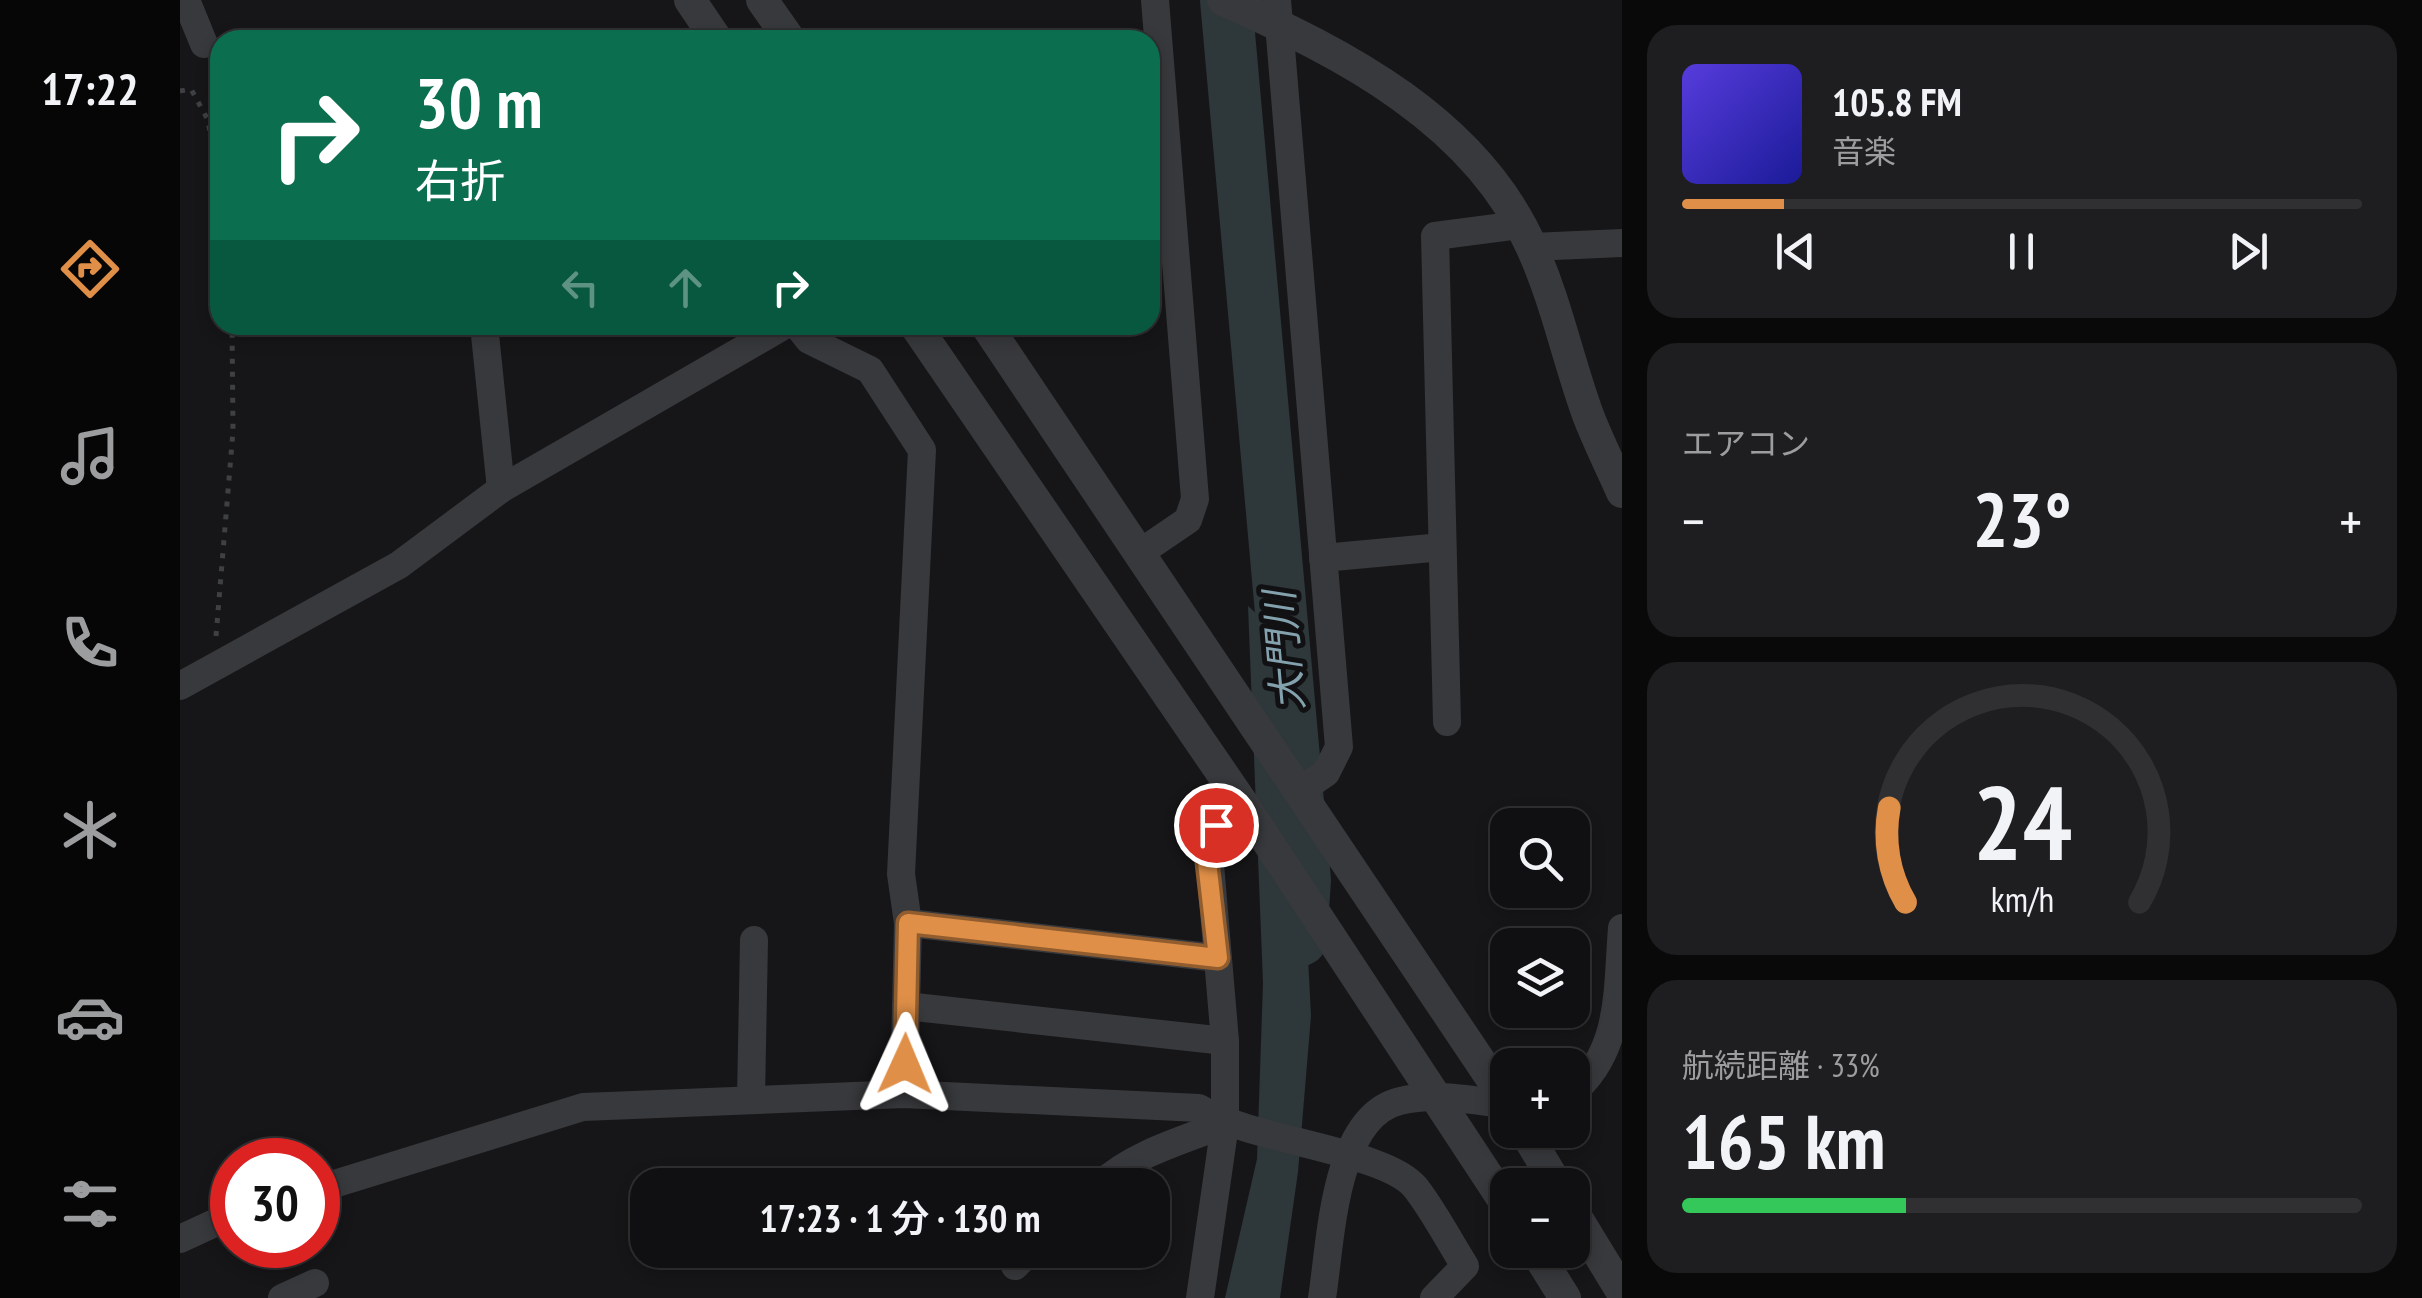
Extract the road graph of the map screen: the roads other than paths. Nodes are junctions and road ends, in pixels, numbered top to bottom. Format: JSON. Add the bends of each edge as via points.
{"nodes":[{"id":1,"x":186,"y":0,"type":"edge"},
{"id":2,"x":690,"y":0,"type":"edge"},
{"id":3,"x":762,"y":0,"type":"edge"},
{"id":4,"x":1155,"y":0,"type":"edge"},
{"id":5,"x":1224,"y":0,"type":"edge"},
{"id":6,"x":1275,"y":15,"type":"edge"},
{"id":7,"x":711,"y":30,"type":"edge"},
{"id":8,"x":783,"y":30,"type":"edge"},
{"id":9,"x":1156,"y":30,"type":"edge"},
{"id":10,"x":204,"y":44,"type":"dead end"},
{"id":11,"x":1160,"y":159,"type":"edge"},
{"id":12,"x":1162,"y":222,"type":"edge"},
{"id":13,"x":1526,"y":236,"type":"junction"},
{"id":14,"x":1622,"y":243,"type":"edge"},
{"id":15,"x":485,"y":335,"type":"edge"},
{"id":16,"x":768,"y":335,"type":"edge"},
{"id":17,"x":805,"y":335,"type":"edge"},
{"id":18,"x":922,"y":335,"type":"edge"},
{"id":19,"x":993,"y":335,"type":"edge"},
{"id":20,"x":501,"y":488,"type":"junction"},
{"id":21,"x":1622,"y":492,"type":"edge"},
{"id":22,"x":1442,"y":547,"type":"junction"},
{"id":23,"x":1141,"y":552,"type":"junction"},
{"id":24,"x":1324,"y":558,"type":"junction"},
{"id":25,"x":180,"y":686,"type":"edge"},
{"id":26,"x":1447,"y":722,"type":"dead end"},
{"id":27,"x":1302,"y":790,"type":"junction"},
{"id":28,"x":1243,"y":804,"type":"junction"},
{"id":29,"x":908,"y":923,"type":"junction"},
{"id":30,"x":1622,"y":928,"type":"edge"},
{"id":31,"x":754,"y":940,"type":"dead end"},
{"id":32,"x":1218,"y":958,"type":"junction"},
{"id":33,"x":906,"y":1006,"type":"junction"},
{"id":34,"x":1225,"y":1041,"type":"junction"},
{"id":35,"x":1490,"y":1077,"type":"edge"},
{"id":36,"x":1590,"y":1077,"type":"edge"},
{"id":37,"x":904,"y":1094,"type":"junction"},
{"id":38,"x":1438,"y":1096,"type":"junction"},
{"id":39,"x":751,"y":1099,"type":"junction"},
{"id":40,"x":1490,"y":1102,"type":"edge"},
{"id":41,"x":1230,"y":1125,"type":"junction"},
{"id":42,"x":1336,"y":1152,"type":"junction"},
{"id":43,"x":1121,"y":1168,"type":"edge"},
{"id":44,"x":1490,"y":1178,"type":"edge"},
{"id":45,"x":340,"y":1182,"type":"edge"},
{"id":46,"x":210,"y":1226,"type":"edge"},
{"id":47,"x":180,"y":1239,"type":"edge"},
{"id":48,"x":1590,"y":1240,"type":"edge"},
{"id":49,"x":1546,"y":1268,"type":"edge"},
{"id":50,"x":315,"y":1283,"type":"dead end"},
{"id":51,"x":1622,"y":1292,"type":"edge"},
{"id":52,"x":282,"y":1298,"type":"edge"},
{"id":53,"x":1200,"y":1298,"type":"edge"},
{"id":54,"x":1322,"y":1298,"type":"edge"},
{"id":55,"x":1434,"y":1298,"type":"edge"},
{"id":56,"x":1565,"y":1298,"type":"edge"}],
"edges":[{"from":1,"to":10,"type":"street"},
{"from":2,"to":7,"type":"street"},
{"from":3,"to":8,"type":"street"},
{"from":4,"to":9,"type":"street"},
{"from":5,"to":6,"type":"street"},
{"from":6,"to":13,"type":"street","via":[[1429,113],[1490,174]]},
{"from":6,"to":24,"type":"street"},
{"from":11,"to":12,"type":"street"},
{"from":12,"to":23,"type":"street","via":[[1194,510]]},
{"from":13,"to":14,"type":"street"},
{"from":13,"to":21,"type":"street"},
{"from":13,"to":22,"type":"street","via":[[1435,236]]},
{"from":15,"to":20,"type":"street"},
{"from":16,"to":20,"type":"street"},
{"from":17,"to":29,"type":"street","via":[[870,370],[922,450],[901,874]]},
{"from":18,"to":28,"type":"street"},
{"from":19,"to":23,"type":"street"},
{"from":20,"to":25,"type":"street","via":[[398,565]]},
{"from":22,"to":24,"type":"street"},
{"from":22,"to":26,"type":"street"},
{"from":23,"to":27,"type":"street"},
{"from":24,"to":27,"type":"street","via":[[1339,747],[1326,773]]},
{"from":27,"to":35,"type":"street"},
{"from":28,"to":32,"type":"street","via":[[1216,825],[1208,841]]},
{"from":28,"to":38,"type":"street"},
{"from":29,"to":32,"type":"street"},
{"from":29,"to":33,"type":"street"},
{"from":30,"to":36,"type":"street","via":[[1612,1040]]},
{"from":31,"to":39,"type":"street"},
{"from":32,"to":34,"type":"street"},
{"from":33,"to":34,"type":"street"},
{"from":33,"to":37,"type":"street"},
{"from":34,"to":41,"type":"street"},
{"from":37,"to":39,"type":"street"},
{"from":37,"to":41,"type":"street","via":[[1200,1108]]},
{"from":38,"to":40,"type":"street"},
{"from":38,"to":42,"type":"street","via":[[1398,1101],[1376,1113]]},
{"from":38,"to":44,"type":"street"},
{"from":39,"to":45,"type":"street","via":[[583,1107]]},
{"from":41,"to":42,"type":"street"},
{"from":41,"to":43,"type":"street"},
{"from":41,"to":53,"type":"street"},
{"from":42,"to":54,"type":"street"},
{"from":42,"to":55,"type":"street","via":[[1413,1184],[1465,1266]]},
{"from":46,"to":47,"type":"street"},
{"from":48,"to":51,"type":"street"},
{"from":49,"to":56,"type":"street"},
{"from":50,"to":52,"type":"street"}]}
